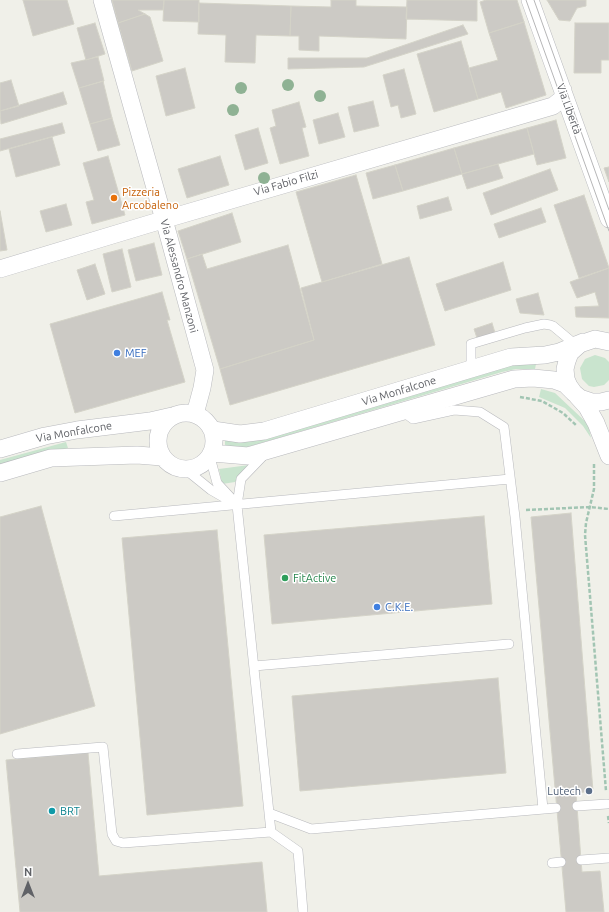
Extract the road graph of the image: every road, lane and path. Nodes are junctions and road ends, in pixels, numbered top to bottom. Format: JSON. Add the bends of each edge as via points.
{"nodes":[{"id":1,"x":102,"y":0,"type":"edge"},
{"id":2,"x":530,"y":0,"type":"edge"},
{"id":3,"x":562,"y":90,"type":"junction"},
{"id":4,"x":164,"y":219,"type":"junction"},
{"id":5,"x":609,"y":219,"type":"edge"},
{"id":6,"x":0,"y":269,"type":"edge"},
{"id":7,"x":608,"y":341,"type":"edge"},
{"id":8,"x":583,"y":342,"type":"junction"},
{"id":9,"x":472,"y":369,"type":"junction"},
{"id":10,"x":575,"y":394,"type":"junction"},
{"id":11,"x":513,"y":397,"type":"dead end"},
{"id":12,"x":609,"y":400,"type":"edge"},
{"id":13,"x":402,"y":411,"type":"junction"},
{"id":14,"x":195,"y":414,"type":"junction"},
{"id":15,"x":172,"y":416,"type":"junction"},
{"id":16,"x":578,"y":427,"type":"dead end"},
{"id":17,"x":213,"y":430,"type":"junction"},
{"id":18,"x":0,"y":449,"type":"edge"},
{"id":19,"x":270,"y":450,"type":"junction"},
{"id":20,"x":211,"y":455,"type":"junction"},
{"id":21,"x":162,"y":457,"type":"junction"},
{"id":22,"x":602,"y":460,"type":"edge"},
{"id":23,"x":185,"y":469,"type":"junction"},
{"id":24,"x":0,"y":473,"type":"edge"},
{"id":25,"x":510,"y":479,"type":"junction"},
{"id":26,"x":237,"y":505,"type":"junction"},
{"id":27,"x":590,"y":507,"type":"junction"},
{"id":28,"x":609,"y":509,"type":"edge"},
{"id":29,"x":514,"y":511,"type":"junction"},
{"id":30,"x":114,"y":516,"type":"dead end"},
{"id":31,"x":509,"y":644,"type":"dead end"},
{"id":32,"x":254,"y":666,"type":"junction"},
{"id":33,"x":17,"y":754,"type":"dead end"},
{"id":34,"x":607,"y":804,"type":"junction"},
{"id":35,"x":577,"y":806,"type":"dead end"},
{"id":36,"x":556,"y":808,"type":"dead end"},
{"id":37,"x":543,"y":809,"type":"junction"},
{"id":38,"x":269,"y":813,"type":"junction"},
{"id":39,"x":609,"y":823,"type":"edge"},
{"id":40,"x":271,"y":832,"type":"junction"},
{"id":41,"x":609,"y":858,"type":"edge"},
{"id":42,"x":581,"y":860,"type":"dead end"},
{"id":43,"x":561,"y":862,"type":"dead end"},
{"id":44,"x":552,"y":863,"type":"dead end"},
{"id":45,"x":303,"y":912,"type":"edge"}],
"edges":[{"from":1,"to":4,"type":"street","name":"Via Alessandro Manzoni"},
{"from":2,"to":3,"type":"street","name":"Via Libertà"},
{"from":3,"to":4,"type":"street","name":"Via Fabio Filzi","via":[[562,99],[553,106]]},
{"from":3,"to":5,"type":"street","name":"Via Libertà"},
{"from":4,"to":6,"type":"street","name":"Via Fabio Filzi"},
{"from":4,"to":14,"type":"street","name":"Via Alessandro Manzoni","via":[[205,370]]},
{"from":7,"to":8,"type":"street","name":"Via Monfalcone","via":[[595,339]]},
{"from":8,"to":9,"type":"street","name":"Via Monfalcone","via":[[559,352],[521,355]]},
{"from":8,"to":9,"type":"lane","via":[[571,341],[550,325],[536,326],[471,344]]},
{"from":8,"to":10,"type":"street","via":[[571,353],[566,365],[566,380]]},
{"from":9,"to":17,"type":"street","name":"Via Monfalcone","via":[[264,431],[240,434]]},
{"from":10,"to":12,"type":"street","via":[[592,402]]},
{"from":10,"to":13,"type":"street","name":"Via Monfalcone","via":[[565,384],[557,381],[514,379]]},
{"from":10,"to":22,"type":"street","via":[[587,407],[596,423]]},
{"from":11,"to":16,"type":"path","via":[[542,401],[563,413]]},
{"from":13,"to":19,"type":"street","name":"Via Monfalcone"},
{"from":13,"to":25,"type":"lane","via":[[413,419],[454,410],[480,412],[504,427]]},
{"from":14,"to":15,"type":"street","via":[[182,412]]},
{"from":14,"to":17,"type":"street"},
{"from":15,"to":18,"type":"street","name":"Via Monfalcone","via":[[71,431]]},
{"from":15,"to":21,"type":"street","via":[[164,422],[158,434],[157,444]]},
{"from":17,"to":20,"type":"street","via":[[215,444]]},
{"from":19,"to":20,"type":"street","name":"Via Monfalcone","via":[[248,456]]},
{"from":19,"to":26,"type":"lane","via":[[241,479]]},
{"from":20,"to":23,"type":"street","via":[[195,468]]},
{"from":20,"to":26,"type":"lane","via":[[217,483]]},
{"from":21,"to":23,"type":"street","via":[[169,464]]},
{"from":21,"to":24,"type":"street","name":"Via Monfalcone","via":[[137,455],[51,458]]},
{"from":22,"to":27,"type":"path"},
{"from":23,"to":26,"type":"lane","via":[[211,490]]},
{"from":25,"to":26,"type":"lane"},
{"from":25,"to":29,"type":"lane"},
{"from":26,"to":30,"type":"lane"},
{"from":26,"to":32,"type":"lane"},
{"from":27,"to":28,"type":"path"},
{"from":27,"to":29,"type":"path"},
{"from":27,"to":34,"type":"path","via":[[586,545]]},
{"from":29,"to":37,"type":"lane"},
{"from":31,"to":32,"type":"lane"},
{"from":32,"to":38,"type":"lane"},
{"from":33,"to":40,"type":"lane","via":[[103,747],[112,834],[116,840],[123,843]]},
{"from":34,"to":35,"type":"lane"},
{"from":34,"to":39,"type":"path"},
{"from":36,"to":37,"type":"lane"},
{"from":37,"to":38,"type":"lane","via":[[311,829]]},
{"from":38,"to":40,"type":"lane"},
{"from":40,"to":45,"type":"lane","via":[[298,851]]},
{"from":41,"to":42,"type":"lane"},
{"from":43,"to":44,"type":"lane"}]}
